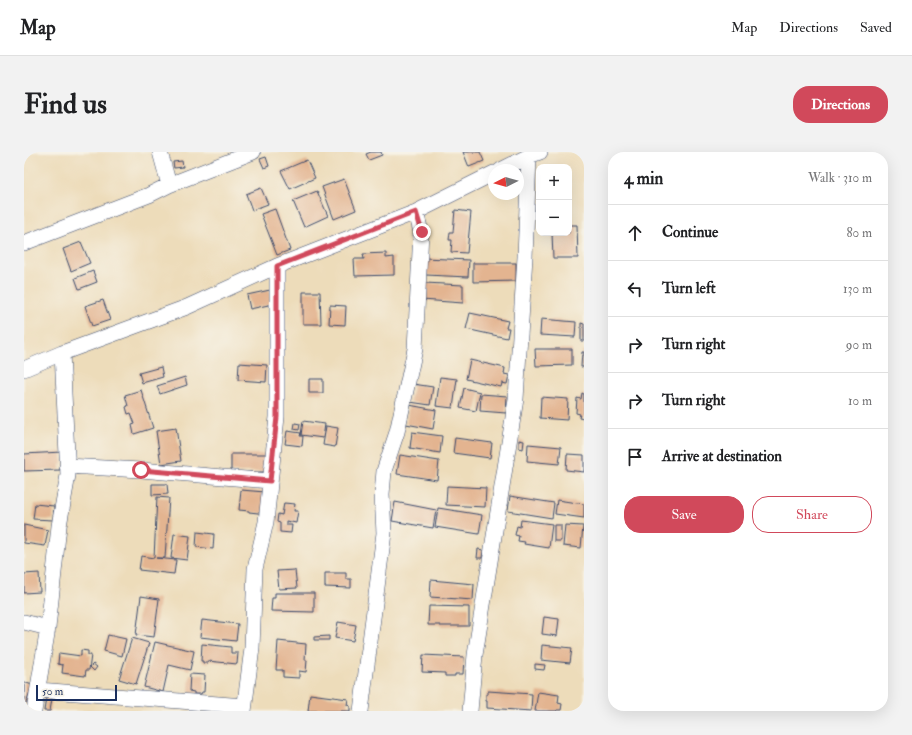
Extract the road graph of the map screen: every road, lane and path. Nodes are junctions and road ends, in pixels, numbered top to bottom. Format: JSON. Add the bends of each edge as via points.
{"nodes":[{"id":1,"x":160,"y":152,"type":"edge"},
{"id":2,"x":253,"y":152,"type":"edge"},
{"id":3,"x":535,"y":154,"type":"edge"},
{"id":4,"x":514,"y":164,"type":"edge"},
{"id":5,"x":488,"y":176,"type":"edge"},
{"id":6,"x":170,"y":185,"type":"junction"},
{"id":7,"x":416,"y":212,"type":"junction"},
{"id":8,"x":24,"y":243,"type":"edge"},
{"id":9,"x":277,"y":266,"type":"junction"},
{"id":10,"x":62,"y":353,"type":"junction"},
{"id":11,"x":24,"y":369,"type":"edge"},
{"id":12,"x":67,"y":466,"type":"junction"},
{"id":13,"x":270,"y":481,"type":"junction"},
{"id":14,"x":24,"y":622,"type":"edge"},
{"id":15,"x":48,"y":628,"type":"junction"},
{"id":16,"x":38,"y":690,"type":"junction"},
{"id":17,"x":244,"y":709,"type":"edge"},
{"id":18,"x":34,"y":711,"type":"edge"},
{"id":19,"x":361,"y":711,"type":"edge"},
{"id":20,"x":470,"y":711,"type":"edge"}],
"edges":[{"from":1,"to":6,"type":"street"},
{"from":2,"to":6,"type":"street"},
{"from":3,"to":4,"type":"street"},
{"from":3,"to":20,"type":"street","via":[[525,256],[516,399],[475,655]]},
{"from":5,"to":7,"type":"street"},
{"from":6,"to":8,"type":"street"},
{"from":7,"to":9,"type":"street"},
{"from":7,"to":19,"type":"street","via":[[422,232],[415,349],[396,432],[384,471],[384,533]]},
{"from":9,"to":10,"type":"street","via":[[187,307]]},
{"from":9,"to":13,"type":"street","via":[[277,417]]},
{"from":10,"to":11,"type":"street"},
{"from":10,"to":12,"type":"street"},
{"from":12,"to":13,"type":"street"},
{"from":12,"to":15,"type":"street","via":[[68,475],[59,526]]},
{"from":13,"to":17,"type":"street","via":[[266,522],[255,569],[252,648]]},
{"from":14,"to":15,"type":"street"},
{"from":15,"to":16,"type":"street"},
{"from":16,"to":17,"type":"street"},
{"from":16,"to":18,"type":"street"}]}
